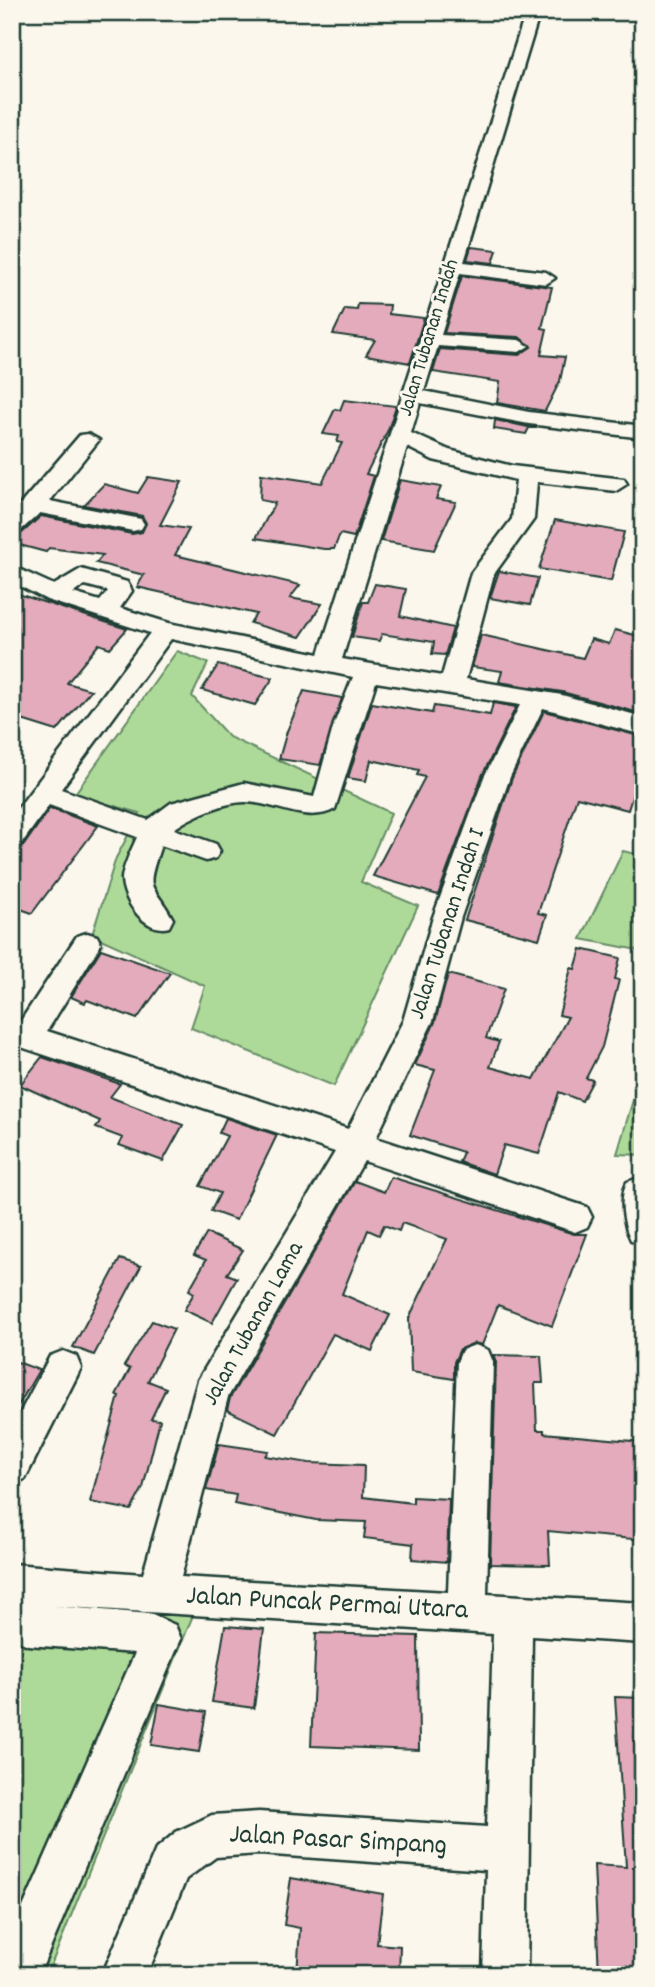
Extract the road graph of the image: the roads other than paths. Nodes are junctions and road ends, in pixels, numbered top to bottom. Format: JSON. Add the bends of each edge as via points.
{"nodes":[{"id":1,"x":533,"y":12,"type":"edge"},
{"id":2,"x":451,"y":267,"type":"junction"},
{"id":3,"x":546,"y":278,"type":"dead end"},
{"id":4,"x":430,"y":340,"type":"junction"},
{"id":5,"x":519,"y":346,"type":"dead end"},
{"id":6,"x":412,"y":395,"type":"junction"},
{"id":7,"x":643,"y":432,"type":"edge"},
{"id":8,"x":401,"y":436,"type":"junction"},
{"id":9,"x":89,"y":440,"type":"dead end"},
{"id":10,"x":527,"y":475,"type":"junction"},
{"id":11,"x":616,"y":484,"type":"dead end"},
{"id":12,"x":35,"y":505,"type":"junction"},
{"id":13,"x":133,"y":524,"type":"dead end"},
{"id":14,"x":12,"y":526,"type":"edge"},
{"id":15,"x":12,"y":573,"type":"edge"},
{"id":16,"x":164,"y":629,"type":"junction"},
{"id":17,"x":328,"y":664,"type":"junction"},
{"id":18,"x":367,"y":672,"type":"junction"},
{"id":19,"x":452,"y":686,"type":"junction"},
{"id":20,"x":535,"y":699,"type":"junction"},
{"id":21,"x":643,"y":726,"type":"edge"},
{"id":22,"x":44,"y":793,"type":"junction"},
{"id":23,"x":153,"y":830,"type":"junction"},
{"id":24,"x":12,"y":836,"type":"edge"},
{"id":25,"x":206,"y":851,"type":"dead end"},
{"id":26,"x":159,"y":919,"type":"dead end"},
{"id":27,"x":87,"y":944,"type":"dead end"},
{"id":28,"x":20,"y":1035,"type":"edge"},
{"id":29,"x":356,"y":1146,"type":"junction"},
{"id":30,"x":643,"y":1192,"type":"edge"},
{"id":31,"x":575,"y":1217,"type":"dead end"},
{"id":32,"x":643,"y":1230,"type":"edge"},
{"id":33,"x":475,"y":1362,"type":"dead end"},
{"id":34,"x":63,"y":1368,"type":"dead end"},
{"id":35,"x":12,"y":1466,"type":"edge"},
{"id":36,"x":26,"y":1584,"type":"edge"},
{"id":37,"x":157,"y":1595,"type":"junction"},
{"id":38,"x":467,"y":1614,"type":"junction"},
{"id":39,"x":513,"y":1616,"type":"junction"},
{"id":40,"x":643,"y":1623,"type":"edge"},
{"id":41,"x":508,"y":1850,"type":"junction"},
{"id":42,"x":16,"y":1975,"type":"edge"},
{"id":43,"x":124,"y":1975,"type":"edge"},
{"id":44,"x":505,"y":1975,"type":"edge"}],
"edges":[{"from":1,"to":2,"type":"street","name":"Jalan Tubanan Indah"},
{"from":2,"to":3,"type":"street"},
{"from":2,"to":4,"type":"street","name":"Jalan Tubanan Indah"},
{"from":4,"to":5,"type":"street"},
{"from":4,"to":6,"type":"street","name":"Jalan Tubanan Indah"},
{"from":6,"to":7,"type":"street","via":[[529,418]]},
{"from":6,"to":8,"type":"street","name":"Jalan Tubanan Indah"},
{"from":8,"to":10,"type":"street","via":[[441,454]]},
{"from":8,"to":17,"type":"street","name":"Jalan Tubanan Indah"},
{"from":9,"to":12,"type":"street"},
{"from":10,"to":11,"type":"street"},
{"from":10,"to":19,"type":"street","via":[[523,519],[482,573]]},
{"from":12,"to":13,"type":"street"},
{"from":12,"to":14,"type":"street"},
{"from":15,"to":16,"type":"street","via":[[55,595]]},
{"from":16,"to":17,"type":"street"},
{"from":16,"to":22,"type":"street"},
{"from":17,"to":18,"type":"street"},
{"from":18,"to":19,"type":"street"},
{"from":18,"to":23,"type":"street","via":[[323,805],[235,792],[181,810]]},
{"from":19,"to":20,"type":"street"},
{"from":20,"to":21,"type":"street"},
{"from":20,"to":29,"type":"street","name":"Jalan Tubanan Indah I","via":[[497,777],[447,917],[418,1021]]},
{"from":22,"to":23,"type":"street"},
{"from":22,"to":24,"type":"street"},
{"from":23,"to":25,"type":"street"},
{"from":23,"to":26,"type":"street","via":[[136,877],[139,894]]},
{"from":27,"to":28,"type":"street"},
{"from":28,"to":29,"type":"street"},
{"from":29,"to":31,"type":"street"},
{"from":29,"to":37,"type":"street","name":"Jalan Tubanan Lama","via":[[211,1392]]},
{"from":30,"to":32,"type":"street","via":[[639,1192]]},
{"from":33,"to":38,"type":"street"},
{"from":34,"to":35,"type":"street"},
{"from":36,"to":37,"type":"street","name":"Jalan Puncak Permai Utara"},
{"from":36,"to":42,"type":"street","via":[[28,1625],[150,1634],[161,1639]]},
{"from":37,"to":38,"type":"street","name":"Jalan Puncak Permai Utara"},
{"from":38,"to":39,"type":"street","name":"Jalan Puncak Permai Utara"},
{"from":39,"to":40,"type":"street","name":"Jalan Puncak Permai Utara"},
{"from":39,"to":41,"type":"street"},
{"from":41,"to":43,"type":"street","name":"Jalan Pasar Simpang","via":[[259,1833],[212,1836],[171,1864]]},
{"from":41,"to":44,"type":"street"}]}
